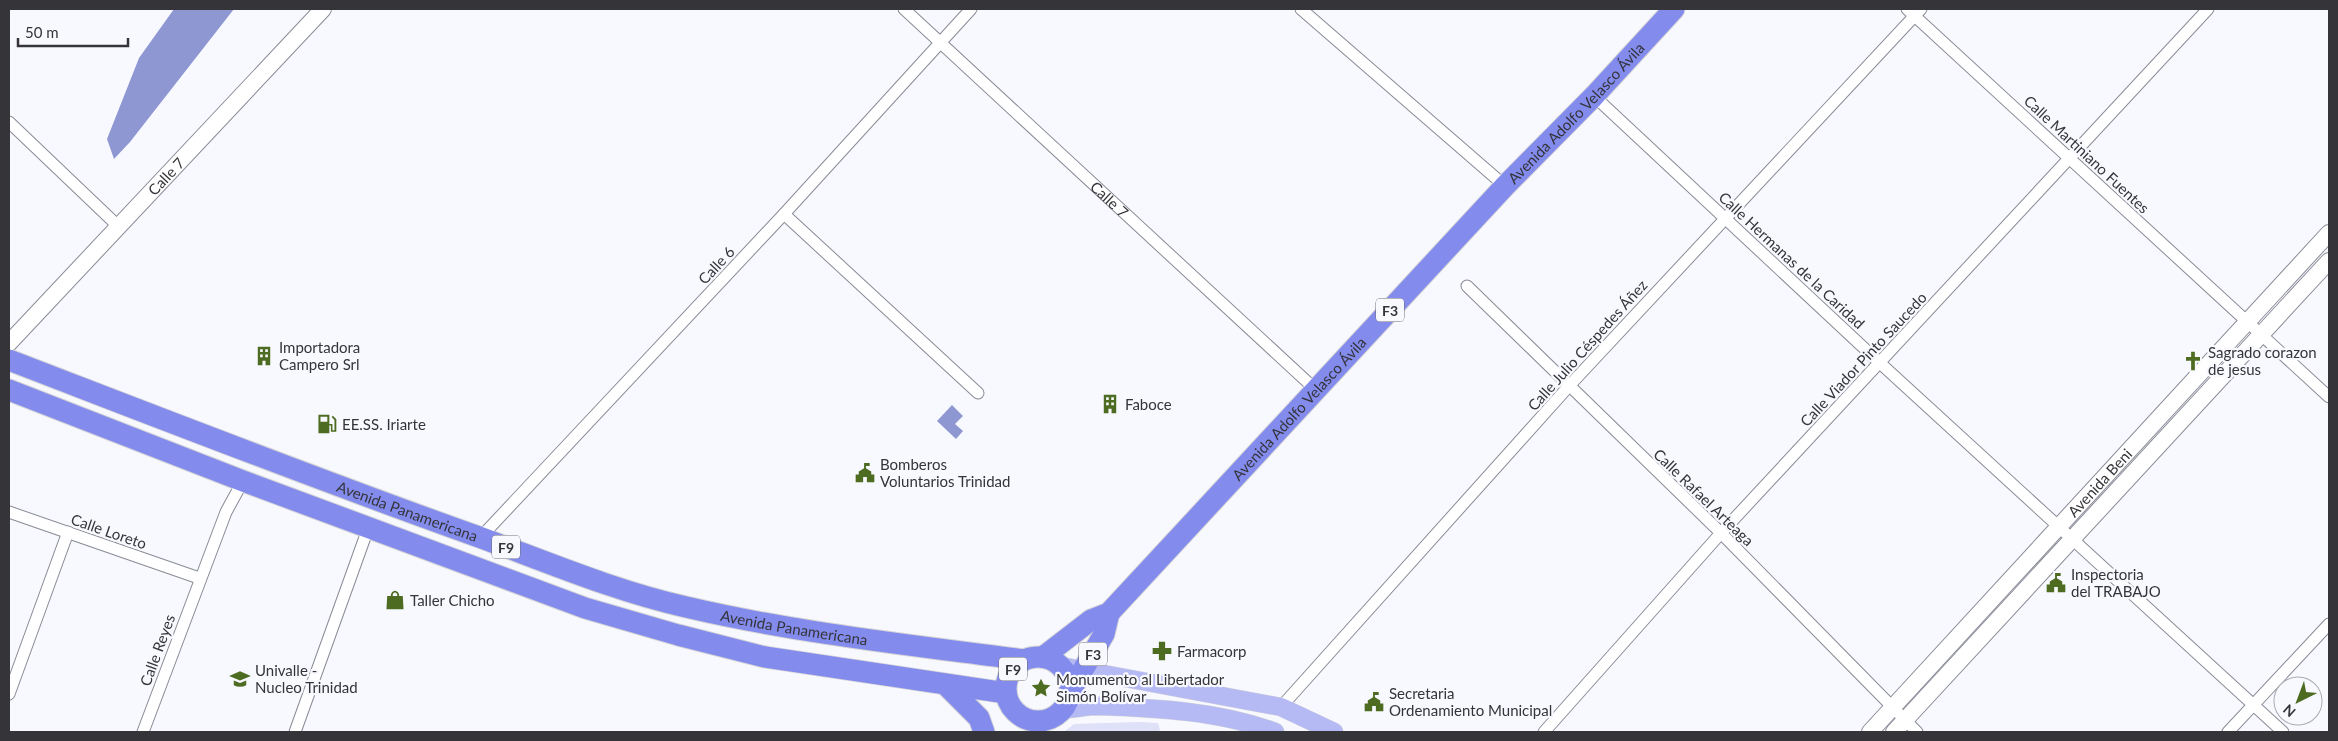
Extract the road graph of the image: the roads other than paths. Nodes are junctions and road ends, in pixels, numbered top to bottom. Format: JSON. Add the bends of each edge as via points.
{"nodes":[{"id":1,"x":323,"y":9,"type":"edge"},
{"id":2,"x":904,"y":9,"type":"edge"},
{"id":3,"x":970,"y":9,"type":"edge"},
{"id":4,"x":1301,"y":9,"type":"edge"},
{"id":5,"x":1674,"y":9,"type":"edge"},
{"id":6,"x":2208,"y":9,"type":"edge"},
{"id":7,"x":1914,"y":11,"type":"edge"},
{"id":8,"x":939,"y":42,"type":"junction"},
{"id":9,"x":1594,"y":96,"type":"junction"},
{"id":10,"x":9,"y":122,"type":"edge"},
{"id":11,"x":2070,"y":158,"type":"junction"},
{"id":12,"x":1506,"y":186,"type":"junction"},
{"id":13,"x":784,"y":214,"type":"junction"},
{"id":14,"x":1724,"y":218,"type":"junction"},
{"id":15,"x":118,"y":226,"type":"junction"},
{"id":16,"x":2329,"y":233,"type":"edge"},
{"id":17,"x":2329,"y":261,"type":"edge"},
{"id":18,"x":1467,"y":286,"type":"dead end"},
{"id":19,"x":2246,"y":322,"type":"junction"},
{"id":20,"x":2261,"y":335,"type":"junction"},
{"id":21,"x":9,"y":343,"type":"edge"},
{"id":22,"x":9,"y":360,"type":"edge"},
{"id":23,"x":1880,"y":363,"type":"junction"},
{"id":24,"x":1569,"y":386,"type":"junction"},
{"id":25,"x":9,"y":390,"type":"edge"},
{"id":26,"x":1316,"y":390,"type":"junction"},
{"id":27,"x":978,"y":393,"type":"dead end"},
{"id":28,"x":2329,"y":398,"type":"edge"},
{"id":29,"x":244,"y":480,"type":"junction"},
{"id":30,"x":9,"y":512,"type":"edge"},
{"id":31,"x":2059,"y":525,"type":"junction"},
{"id":32,"x":369,"y":526,"type":"junction"},
{"id":33,"x":68,"y":532,"type":"junction"},
{"id":34,"x":1721,"y":533,"type":"junction"},
{"id":35,"x":2072,"y":537,"type":"junction"},
{"id":36,"x":480,"y":538,"type":"junction"},
{"id":37,"x":200,"y":578,"type":"junction"},
{"id":38,"x":1109,"y":613,"type":"junction"},
{"id":39,"x":2329,"y":624,"type":"edge"},
{"id":40,"x":1042,"y":661,"type":"junction"},
{"id":41,"x":1084,"y":669,"type":"junction"},
{"id":42,"x":948,"y":686,"type":"junction"},
{"id":43,"x":9,"y":694,"type":"edge"},
{"id":44,"x":1008,"y":697,"type":"junction"},
{"id":45,"x":1067,"y":700,"type":"junction"},
{"id":46,"x":2254,"y":705,"type":"junction"},
{"id":47,"x":1281,"y":707,"type":"junction"},
{"id":48,"x":1893,"y":708,"type":"junction"},
{"id":49,"x":1021,"y":726,"type":"edge"},
{"id":50,"x":1900,"y":726,"type":"edge"},
{"id":51,"x":143,"y":732,"type":"edge"},
{"id":52,"x":294,"y":732,"type":"edge"},
{"id":53,"x":984,"y":732,"type":"edge"},
{"id":54,"x":989,"y":732,"type":"edge"},
{"id":55,"x":1275,"y":732,"type":"edge"},
{"id":56,"x":1334,"y":732,"type":"edge"},
{"id":57,"x":1544,"y":732,"type":"edge"},
{"id":58,"x":1870,"y":732,"type":"edge"},
{"id":59,"x":1917,"y":732,"type":"edge"},
{"id":60,"x":2228,"y":732,"type":"edge"},
{"id":61,"x":2284,"y":732,"type":"edge"}],
"edges":[{"from":1,"to":15,"type":"main road","name":"Calle 7"},
{"from":2,"to":8,"type":"street","name":"Calle 7"},
{"from":3,"to":8,"type":"street","name":"Calle 6"},
{"from":4,"to":12,"type":"street"},
{"from":5,"to":9,"type":"highway","name":"Avenida Adolfo Velasco Ávila","number":"F3"},
{"from":6,"to":11,"type":"street","name":"Calle Viador Pinto Saucedo"},
{"from":7,"to":11,"type":"street","name":"Calle Martiniano Fuentes"},
{"from":7,"to":14,"type":"street","name":"Calle Julio Céspedes Áñez"},
{"from":8,"to":13,"type":"street","name":"Calle 6"},
{"from":8,"to":26,"type":"street","name":"Calle 7"},
{"from":9,"to":12,"type":"highway","name":"Avenida Adolfo Velasco Ávila","number":"F3"},
{"from":9,"to":14,"type":"street","name":"Calle Hermanas de la Caridad"},
{"from":10,"to":15,"type":"street"},
{"from":11,"to":19,"type":"street","name":"Calle Martiniano Fuentes"},
{"from":11,"to":23,"type":"street","name":"Calle Viador Pinto Saucedo"},
{"from":12,"to":26,"type":"highway","name":"Avenida Adolfo Velasco Ávila","number":"F3"},
{"from":13,"to":27,"type":"street"},
{"from":13,"to":36,"type":"street","name":"Calle 6"},
{"from":14,"to":23,"type":"street","name":"Calle Hermanas de la Caridad"},
{"from":14,"to":24,"type":"street","name":"Calle Julio Céspedes Áñez"},
{"from":15,"to":21,"type":"main road","name":"Calle 7"},
{"from":16,"to":19,"type":"main road","name":"Avenida Beni"},
{"from":17,"to":20,"type":"main road","name":"Avenida Beni"},
{"from":18,"to":24,"type":"street","name":"Calle Rafael Arteaga"},
{"from":19,"to":20,"type":"street","name":"Calle Martiniano Fuentes"},
{"from":19,"to":31,"type":"main road","name":"Avenida Beni"},
{"from":20,"to":28,"type":"street","name":"Calle Martiniano Fuentes"},
{"from":20,"to":35,"type":"main road","name":"Avenida Beni"},
{"from":22,"to":36,"type":"highway","name":"Avenida Panamericana","number":"F9","via":[[343,489]]},
{"from":23,"to":31,"type":"street","name":"Calle Hermanas de la Caridad"},
{"from":23,"to":34,"type":"street","name":"Calle Viador Pinto Saucedo"},
{"from":24,"to":34,"type":"street","name":"Calle Rafael Arteaga"},
{"from":24,"to":47,"type":"street","name":"Calle Julio Céspedes Áñez"},
{"from":25,"to":29,"type":"highway","name":"Avenida Panamericana","number":"F9"},
{"from":26,"to":38,"type":"highway","name":"Avenida Adolfo Velasco Ávila","number":"F3"},
{"from":29,"to":32,"type":"highway","name":"Avenida Panamericana","number":"F9"},
{"from":29,"to":37,"type":"street","name":"Calle Reyes","via":[[226,512]]},
{"from":30,"to":33,"type":"street","name":"Calle Loreto"},
{"from":31,"to":35,"type":"street","name":"Calle Hermanas de la Caridad"},
{"from":31,"to":48,"type":"main road","name":"Avenida Beni"},
{"from":32,"to":42,"type":"highway","name":"Avenida Panamericana","number":"F9","via":[[585,608],[678,635],[765,657]]},
{"from":32,"to":52,"type":"street"},
{"from":33,"to":37,"type":"street","name":"Calle Loreto"},
{"from":33,"to":43,"type":"street"},
{"from":34,"to":48,"type":"street","name":"Calle Rafael Arteaga"},
{"from":34,"to":57,"type":"street","name":"Calle Viador Pinto Saucedo"},
{"from":35,"to":46,"type":"street","name":"Calle Hermanas de la Caridad"},
{"from":35,"to":50,"type":"main road","name":"Avenida Beni"},
{"from":36,"to":40,"type":"highway","name":"Avenida Panamericana","number":"F9","via":[[684,607],[860,639]]},
{"from":37,"to":51,"type":"street","name":"Calle Reyes"},
{"from":38,"to":40,"type":"highway","name":"Avenida Adolfo Velasco Ávila","number":"F3","via":[[1091,620]]},
{"from":38,"to":41,"type":"highway","name":"Avenida Adolfo Velasco Ávila","number":"F3","via":[[1104,634]]},
{"from":39,"to":46,"type":"street"},
{"from":40,"to":41,"type":"main road"},
{"from":40,"to":44,"type":"highway","number":"F9","via":[[1010,674]]},
{"from":40,"to":45,"type":"highway","via":[[1070,682]]},
{"from":41,"to":45,"type":"highway","name":"Avenida Adolfo Velasco Ávila","number":"F3"},
{"from":41,"to":47,"type":"main road"},
{"from":42,"to":44,"type":"highway","name":"Avenida Panamericana","number":"F9"},
{"from":42,"to":53,"type":"highway","via":[[979,718]]},
{"from":44,"to":49,"type":"highway","number":"F9","via":[[1021,715]]},
{"from":44,"to":54,"type":"highway","number":"F9"},
{"from":45,"to":49,"type":"highway","number":"F9","via":[[1055,716]]},
{"from":45,"to":55,"type":"main road","via":[[1096,706],[1188,712]]},
{"from":46,"to":60,"type":"street"},
{"from":46,"to":61,"type":"street","name":"Calle Hermanas de la Caridad"},
{"from":47,"to":56,"type":"main road"},
{"from":48,"to":50,"type":"street","name":"Calle Rafael Arteaga"},
{"from":48,"to":58,"type":"main road","name":"Avenida Beni"},
{"from":50,"to":59,"type":"street","name":"Calle Rafael Arteaga"}]}
